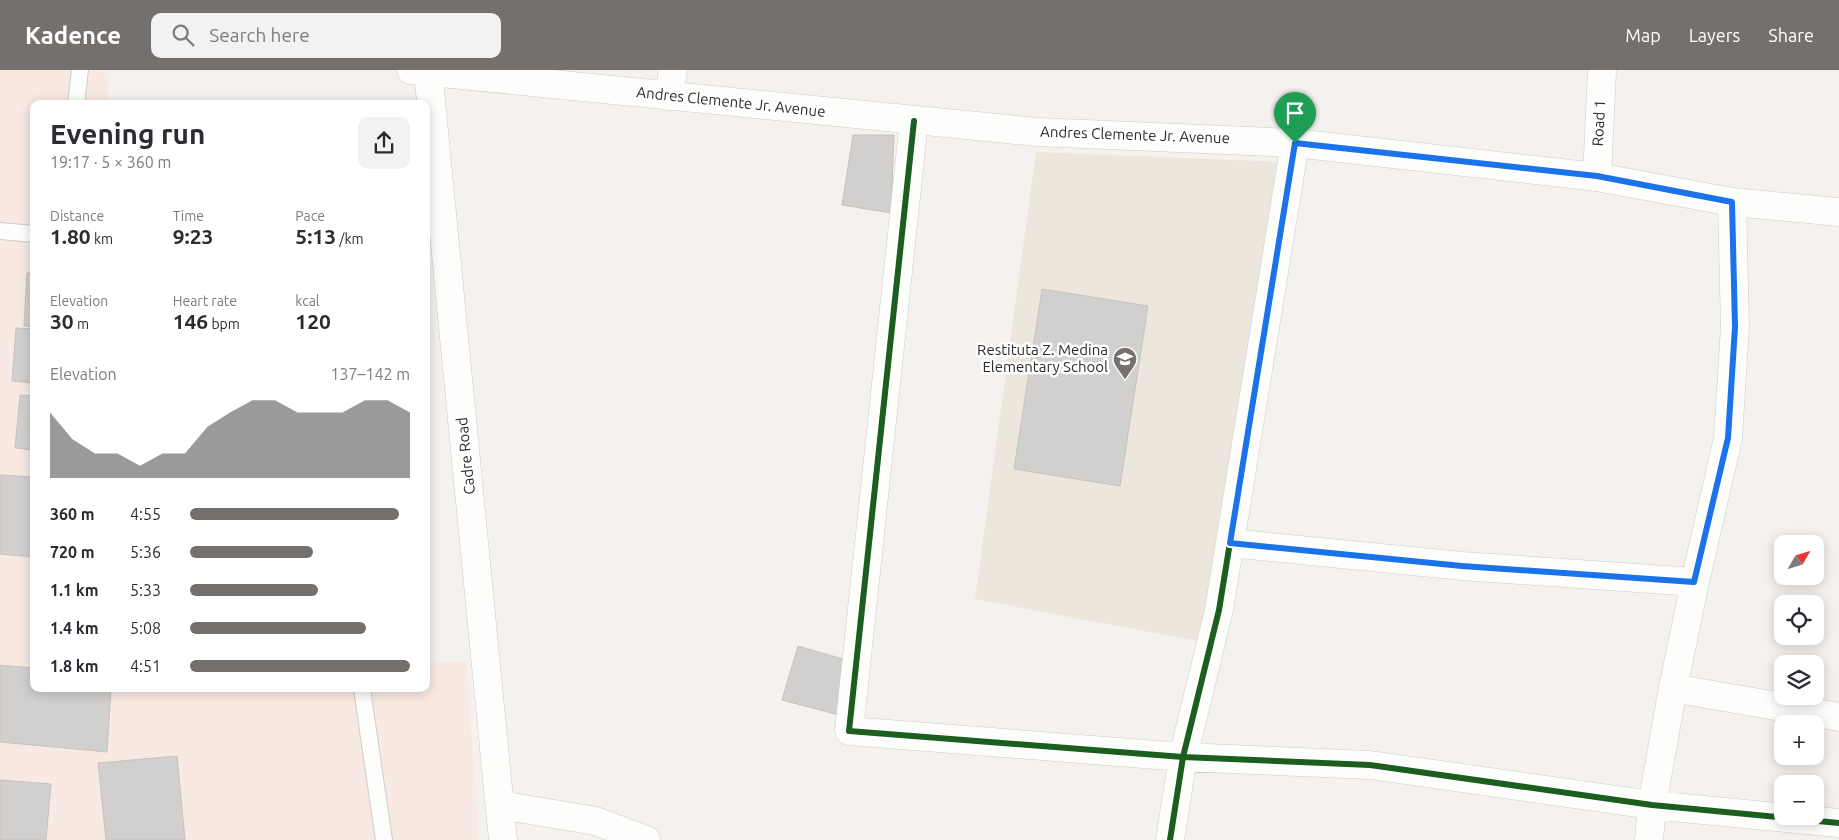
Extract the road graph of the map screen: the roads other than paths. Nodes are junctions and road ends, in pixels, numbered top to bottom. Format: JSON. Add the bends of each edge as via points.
{"nodes":[{"id":1,"x":80,"y":70,"type":"edge"},
{"id":2,"x":423,"y":70,"type":"edge"},
{"id":3,"x":1602,"y":70,"type":"edge"},
{"id":4,"x":671,"y":83,"type":"edge"},
{"id":5,"x":76,"y":100,"type":"edge"},
{"id":6,"x":426,"y":100,"type":"edge"},
{"id":7,"x":914,"y":121,"type":"junction"},
{"id":8,"x":430,"y":137,"type":"edge"},
{"id":9,"x":1295,"y":143,"type":"junction"},
{"id":10,"x":1597,"y":176,"type":"junction"},
{"id":11,"x":1732,"y":202,"type":"junction"},
{"id":12,"x":1839,"y":212,"type":"edge"},
{"id":13,"x":0,"y":231,"type":"edge"},
{"id":14,"x":30,"y":234,"type":"edge"},
{"id":15,"x":1230,"y":543,"type":"junction"},
{"id":16,"x":1694,"y":582,"type":"junction"},
{"id":17,"x":1673,"y":688,"type":"junction"},
{"id":18,"x":362,"y":692,"type":"edge"},
{"id":19,"x":1839,"y":717,"type":"edge"},
{"id":20,"x":1183,"y":757,"type":"junction"},
{"id":21,"x":500,"y":805,"type":"junction"},
{"id":22,"x":1652,"y":805,"type":"junction"},
{"id":23,"x":1839,"y":824,"type":"edge"},
{"id":24,"x":384,"y":840,"type":"edge"},
{"id":25,"x":503,"y":840,"type":"edge"},
{"id":26,"x":646,"y":840,"type":"edge"},
{"id":27,"x":1170,"y":840,"type":"edge"},
{"id":28,"x":1649,"y":840,"type":"edge"}],
"edges":[{"from":1,"to":5,"type":"lane"},
{"from":2,"to":4,"type":"street","name":"Andres Clemente Jr. Avenue"},
{"from":2,"to":6,"type":"street","name":"Cadre Road"},
{"from":3,"to":10,"type":"street","name":"Road 1"},
{"from":4,"to":7,"type":"street","name":"Andres Clemente Jr. Avenue"},
{"from":7,"to":9,"type":"street","name":"Andres Clemente Jr. Avenue","via":[[1036,132]]},
{"from":7,"to":20,"type":"street","via":[[849,731]]},
{"from":8,"to":21,"type":"street","name":"Cadre Road"},
{"from":9,"to":10,"type":"street","name":"Andres Clemente Jr. Avenue"},
{"from":9,"to":15,"type":"street"},
{"from":10,"to":11,"type":"street","name":"Andres Clemente Jr. Avenue"},
{"from":11,"to":12,"type":"street","name":"Andres Clemente Jr. Avenue"},
{"from":11,"to":16,"type":"street","via":[[1735,327],[1728,438]]},
{"from":13,"to":14,"type":"lane"},
{"from":15,"to":16,"type":"street","via":[[1462,566]]},
{"from":15,"to":20,"type":"street","via":[[1219,610]]},
{"from":16,"to":17,"type":"street"},
{"from":17,"to":19,"type":"street"},
{"from":17,"to":22,"type":"street"},
{"from":18,"to":24,"type":"lane"},
{"from":20,"to":22,"type":"street","via":[[1370,766]]},
{"from":20,"to":27,"type":"street"},
{"from":21,"to":25,"type":"street","name":"Cadre Road"},
{"from":21,"to":26,"type":"street","via":[[596,821]]},
{"from":22,"to":23,"type":"street"},
{"from":22,"to":28,"type":"street"}]}
